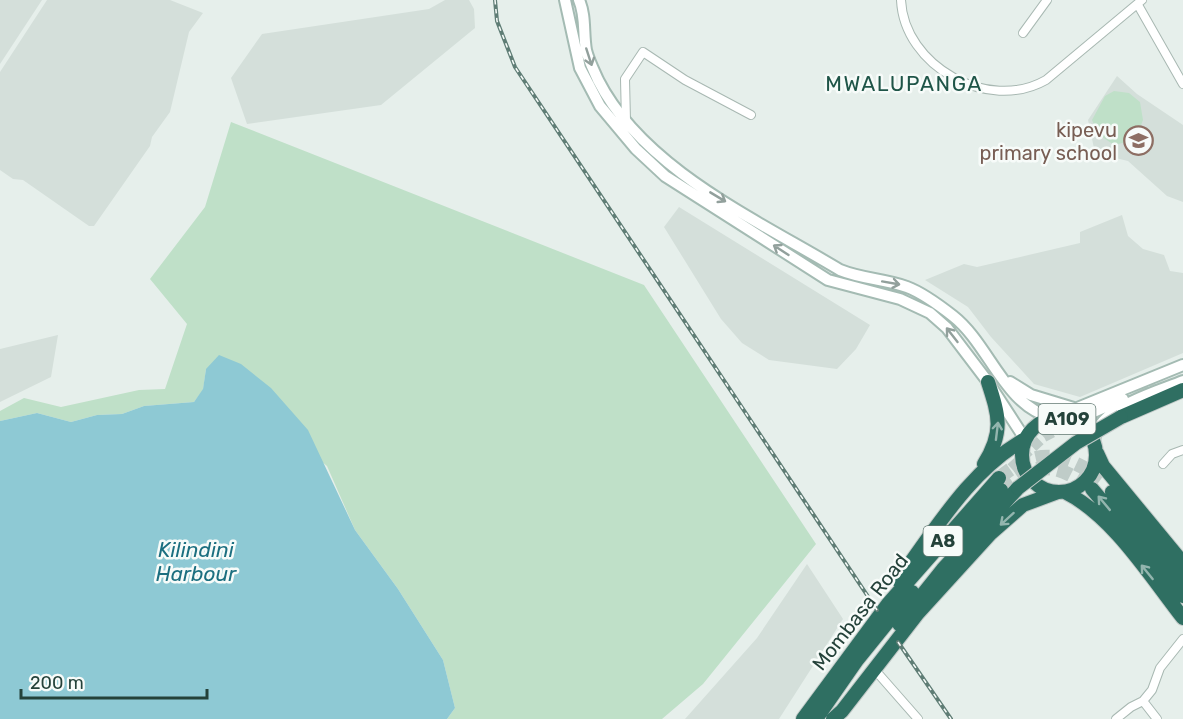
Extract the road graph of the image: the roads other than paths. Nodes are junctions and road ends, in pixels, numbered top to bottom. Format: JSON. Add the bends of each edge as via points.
{"nodes":[{"id":1,"x":565,"y":0,"type":"edge"},
{"id":2,"x":579,"y":0,"type":"edge"},
{"id":3,"x":901,"y":0,"type":"edge"},
{"id":4,"x":1047,"y":0,"type":"edge"},
{"id":5,"x":1140,"y":2,"type":"edge"},
{"id":6,"x":1023,"y":33,"type":"dead end"},
{"id":7,"x":1183,"y":84,"type":"edge"},
{"id":8,"x":752,"y":115,"type":"dead end"},
{"id":9,"x":626,"y":122,"type":"junction"},
{"id":10,"x":1183,"y":365,"type":"edge"},
{"id":11,"x":1183,"y":373,"type":"edge"},
{"id":12,"x":1002,"y":376,"type":"junction"},
{"id":13,"x":1183,"y":381,"type":"edge"},
{"id":14,"x":988,"y":382,"type":"junction"},
{"id":15,"x":1183,"y":390,"type":"edge"},
{"id":16,"x":1082,"y":412,"type":"junction"},
{"id":17,"x":1053,"y":418,"type":"junction"},
{"id":18,"x":1025,"y":439,"type":"junction"},
{"id":19,"x":1095,"y":447,"type":"junction"},
{"id":20,"x":1183,"y":450,"type":"edge"},
{"id":21,"x":1163,"y":464,"type":"dead end"},
{"id":22,"x":977,"y":476,"type":"junction"},
{"id":23,"x":1061,"y":492,"type":"junction"},
{"id":24,"x":1183,"y":564,"type":"edge"},
{"id":25,"x":1183,"y":579,"type":"edge"},
{"id":26,"x":1183,"y":596,"type":"edge"},
{"id":27,"x":888,"y":604,"type":"junction"},
{"id":28,"x":1183,"y":618,"type":"edge"},
{"id":29,"x":1183,"y":639,"type":"edge"},
{"id":30,"x":875,"y":670,"type":"junction"},
{"id":31,"x":1143,"y":701,"type":"junction"},
{"id":32,"x":803,"y":719,"type":"edge"},
{"id":33,"x":816,"y":719,"type":"edge"},
{"id":34,"x":828,"y":719,"type":"edge"},
{"id":35,"x":833,"y":719,"type":"edge"},
{"id":36,"x":918,"y":719,"type":"edge"},
{"id":37,"x":1116,"y":719,"type":"edge"},
{"id":38,"x":1157,"y":719,"type":"edge"}],
"edges":[{"from":14,"to":1,"type":"main road","one_way":true,"via":[[947,328],[930,313],[900,299],[828,280],[665,176],[600,106],[580,68]]},
{"from":2,"to":9,"type":"main road","one_way":true,"via":[[584,10],[586,50],[610,101]]},
{"from":3,"to":5,"type":"street","via":[[909,33],[929,59],[956,80],[997,90],[1030,87],[1046,80]]},
{"from":4,"to":6,"type":"street"},
{"from":5,"to":7,"type":"street"},
{"from":8,"to":9,"type":"street","via":[[685,80],[643,52],[625,79]]},
{"from":9,"to":12,"type":"main road","one_way":true,"via":[[672,167],[840,270],[860,278],[904,285],[921,293],[955,317]]},
{"from":10,"to":16,"type":"main road"},
{"from":11,"to":16,"type":"main road"},
{"from":12,"to":16,"type":"main road","via":[[1031,395]]},
{"from":12,"to":17,"type":"main road","via":[[1028,407]]},
{"from":13,"to":19,"type":"main road","via":[[1107,415],[1098,427]]},
{"from":14,"to":18,"type":"main road"},
{"from":22,"to":14,"type":"highway","one_way":true,"via":[[999,433],[998,414]]},
{"from":15,"to":34,"type":"highway","bridge":true,"via":[[1084,437],[1018,488],[910,609]]},
{"from":16,"to":17,"type":"main road"},
{"from":17,"to":18,"type":"highway","number":"A109","via":[[1037,426]]},
{"from":17,"to":19,"type":"highway","number":"A109","via":[[1077,422]]},
{"from":18,"to":22,"type":"highway","via":[[1008,448]]},
{"from":18,"to":23,"type":"highway","number":"A109","via":[[1022,452],[1027,475],[1035,484]]},
{"from":19,"to":23,"type":"highway","number":"A109","via":[[1095,462],[1088,477],[1078,487]]},
{"from":19,"to":24,"type":"highway","via":[[1102,466]]},
{"from":20,"to":21,"type":"street","via":[[1172,454]]},
{"from":22,"to":27,"type":"highway","via":[[897,581]]},
{"from":28,"to":23,"type":"highway","one_way":true,"via":[[1110,528],[1084,502]]},
{"from":23,"to":30,"type":"highway","one_way":true,"via":[[1023,505],[990,534],[931,598]]},
{"from":26,"to":25,"type":"highway","one_way":true,"via":[[1097,484]]},
{"from":27,"to":32,"type":"highway","name":"Mombasa Road","number":"A8"},
{"from":27,"to":33,"type":"highway","name":"Mombasa Road","number":"A8","via":[[1000,484],[896,610]]},
{"from":29,"to":31,"type":"street","via":[[1160,668]]},
{"from":30,"to":35,"type":"highway"},
{"from":30,"to":36,"type":"street"},
{"from":31,"to":37,"type":"street"},
{"from":31,"to":38,"type":"street"}]}
